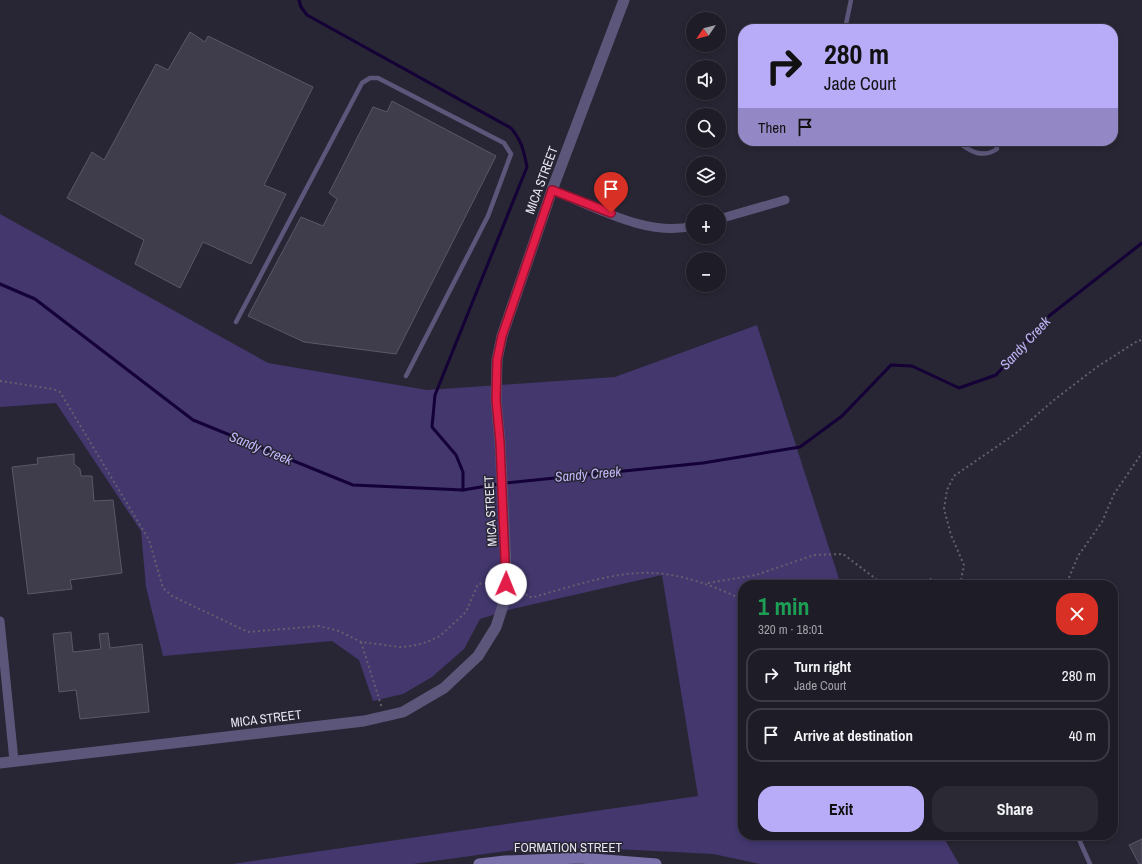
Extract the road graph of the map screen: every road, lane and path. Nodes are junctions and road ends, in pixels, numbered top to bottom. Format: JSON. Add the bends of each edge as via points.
{"nodes":[{"id":1,"x":624,"y":0,"type":"edge"},
{"id":2,"x":851,"y":0,"type":"edge"},
{"id":3,"x":846,"y":24,"type":"edge"},
{"id":4,"x":963,"y":146,"type":"edge"},
{"id":5,"x":997,"y":146,"type":"edge"},
{"id":6,"x":552,"y":190,"type":"junction"},
{"id":7,"x":784,"y":200,"type":"dead end"},
{"id":8,"x":726,"y":216,"type":"edge"},
{"id":9,"x":686,"y":228,"type":"edge"},
{"id":10,"x":236,"y":322,"type":"dead end"},
{"id":11,"x":1142,"y":342,"type":"edge"},
{"id":12,"x":406,"y":376,"type":"dead end"},
{"id":13,"x":0,"y":382,"type":"edge"},
{"id":14,"x":1142,"y":453,"type":"edge"},
{"id":15,"x":877,"y":580,"type":"edge"},
{"id":16,"x":961,"y":580,"type":"edge"},
{"id":17,"x":1068,"y":580,"type":"edge"},
{"id":18,"x":707,"y":583,"type":"junction"},
{"id":19,"x":506,"y":584,"type":"junction"},
{"id":20,"x":738,"y":598,"type":"edge"},
{"id":21,"x":0,"y":620,"type":"edge"},
{"id":22,"x":361,"y":642,"type":"junction"},
{"id":23,"x":1,"y":643,"type":"edge"},
{"id":24,"x":384,"y":717,"type":"junction"},
{"id":25,"x":14,"y":761,"type":"junction"},
{"id":26,"x":0,"y":763,"type":"edge"},
{"id":27,"x":1079,"y":840,"type":"edge"},
{"id":28,"x":479,"y":864,"type":"edge"},
{"id":29,"x":656,"y":864,"type":"edge"},
{"id":30,"x":1090,"y":864,"type":"edge"}],
"edges":[{"from":1,"to":6,"type":"street","name":"MICA STREET"},
{"from":2,"to":3,"type":"lane"},
{"from":4,"to":5,"type":"lane","via":[[979,154],[993,152]]},
{"from":6,"to":9,"type":"street","via":[[640,225]]},
{"from":6,"to":19,"type":"street","name":"MICA STREET","via":[[502,336],[497,360],[496,400],[505,526]]},
{"from":7,"to":8,"type":"street"},
{"from":10,"to":12,"type":"lane","via":[[362,83],[370,78],[378,78],[504,143],[511,154],[488,216]]},
{"from":11,"to":16,"type":"path","via":[[1140,340],[1120,350],[1096,367],[1015,434],[954,476],[947,490],[944,508],[951,535],[964,565]]},
{"from":13,"to":22,"type":"path","via":[[60,392],[149,540],[163,588],[172,596],[248,632],[319,626],[339,630]]},
{"from":14,"to":17,"type":"path","via":[[1114,494],[1102,522],[1078,556]]},
{"from":15,"to":18,"type":"path","via":[[843,554],[814,555],[756,575]]},
{"from":18,"to":19,"type":"path","via":[[653,573],[620,575],[534,597],[528,597],[521,587]]},
{"from":18,"to":20,"type":"path"},
{"from":19,"to":22,"type":"path","via":[[478,584],[466,612],[440,636],[427,642],[400,647]]},
{"from":19,"to":24,"type":"street","name":"MICA STREET","via":[[506,599],[496,627],[478,656],[444,688],[403,712]]},
{"from":21,"to":23,"type":"street"},
{"from":22,"to":24,"type":"path"},
{"from":23,"to":25,"type":"street"},
{"from":24,"to":25,"type":"street","name":"MICA STREET"},
{"from":25,"to":26,"type":"street","name":"MICA STREET"},
{"from":27,"to":30,"type":"lane"},
{"from":28,"to":29,"type":"main road","name":"FORMATION STREET","via":[[580,858]]}]}
